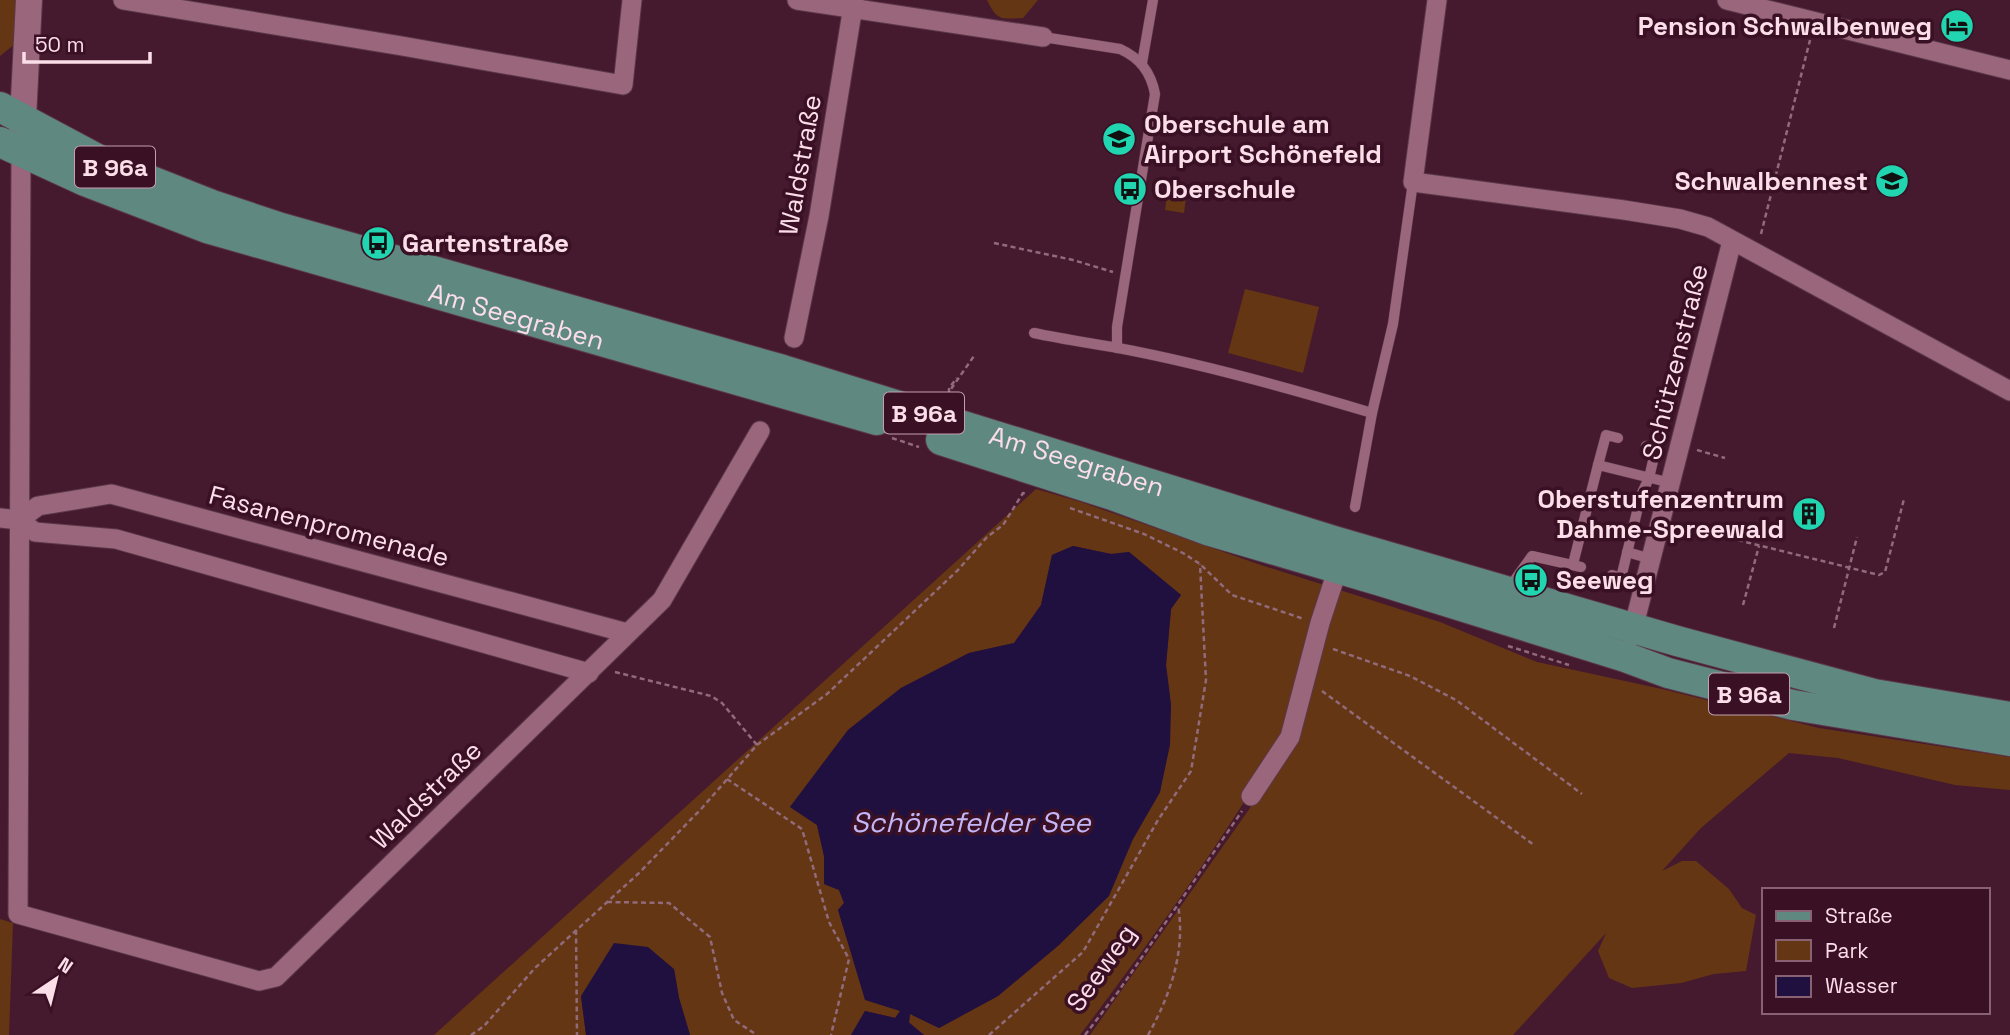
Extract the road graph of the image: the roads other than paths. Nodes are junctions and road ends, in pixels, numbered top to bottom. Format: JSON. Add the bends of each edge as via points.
{"nodes":[{"id":1,"x":29,"y":0,"type":"edge"},
{"id":2,"x":122,"y":0,"type":"edge"},
{"id":3,"x":632,"y":0,"type":"edge"},
{"id":4,"x":797,"y":0,"type":"edge"},
{"id":5,"x":1153,"y":0,"type":"edge"},
{"id":6,"x":1437,"y":0,"type":"edge"},
{"id":7,"x":1727,"y":0,"type":"edge"},
{"id":8,"x":854,"y":5,"type":"edge"},
{"id":9,"x":1043,"y":37,"type":"joint"},
{"id":10,"x":1142,"y":63,"type":"junction"},
{"id":11,"x":2010,"y":70,"type":"edge"},
{"id":12,"x":11,"y":113,"type":"edge"},
{"id":13,"x":10,"y":147,"type":"edge"},
{"id":14,"x":1413,"y":182,"type":"junction"},
{"id":15,"x":1732,"y":241,"type":"junction"},
{"id":16,"x":1034,"y":333,"type":"dead end"},
{"id":17,"x":794,"y":338,"type":"dead end"},
{"id":18,"x":1117,"y":348,"type":"junction"},
{"id":19,"x":2010,"y":391,"type":"edge"},
{"id":20,"x":1372,"y":412,"type":"junction"},
{"id":21,"x":760,"y":431,"type":"dead end"},
{"id":22,"x":1618,"y":438,"type":"dead end"},
{"id":23,"x":1646,"y":446,"type":"dead end"},
{"id":24,"x":1598,"y":465,"type":"junction"},
{"id":25,"x":1649,"y":478,"type":"junction"},
{"id":26,"x":1671,"y":483,"type":"junction"},
{"id":27,"x":1355,"y":507,"type":"dead end"},
{"id":28,"x":10,"y":519,"type":"edge"},
{"id":29,"x":1627,"y":552,"type":"junction"},
{"id":30,"x":1651,"y":559,"type":"junction"},
{"id":31,"x":1338,"y":568,"type":"junction"},
{"id":32,"x":1612,"y":575,"type":"dead end"},
{"id":33,"x":1506,"y":591,"type":"junction"},
{"id":34,"x":1634,"y":628,"type":"junction"},
{"id":35,"x":627,"y":633,"type":"junction"},
{"id":36,"x":1625,"y":657,"type":"junction"},
{"id":37,"x":592,"y":670,"type":"junction"},
{"id":38,"x":2010,"y":717,"type":"edge"},
{"id":39,"x":2010,"y":741,"type":"edge"},
{"id":40,"x":1251,"y":796,"type":"road end"}],
"edges":[{"from":1,"to":12,"type":"street"},
{"from":2,"to":3,"type":"street","via":[[623,85]]},
{"from":4,"to":8,"type":"street"},
{"from":5,"to":10,"type":"lane"},
{"from":6,"to":14,"type":"street"},
{"from":7,"to":11,"type":"street"},
{"from":8,"to":9,"type":"street"},
{"from":8,"to":17,"type":"street","name":"Waldstraße"},
{"from":9,"to":10,"type":"lane","via":[[1119,49]]},
{"from":10,"to":18,"type":"lane","via":[[1155,94]]},
{"from":12,"to":13,"type":"street"},
{"from":12,"to":33,"type":"main road","name":"Am Seegraben","number":"B 96a","via":[[103,162],[270,224],[770,366]]},
{"from":13,"to":28,"type":"street"},
{"from":13,"to":31,"type":"main road","name":"Am Seegraben","number":"B 96a","via":[[207,228],[873,419],[1087,486],[1207,530]]},
{"from":14,"to":15,"type":"street","name":"Schützenstraße","via":[[1680,219],[1708,226]]},
{"from":14,"to":20,"type":"lane","via":[[1393,324]]},
{"from":15,"to":19,"type":"street","name":"Schützenstraße"},
{"from":15,"to":26,"type":"street","name":"Schützenstraße"},
{"from":16,"to":18,"type":"lane"},
{"from":18,"to":20,"type":"lane"},
{"from":20,"to":27,"type":"lane"},
{"from":21,"to":35,"type":"street","name":"Waldstraße","via":[[662,600]]},
{"from":22,"to":24,"type":"lane","via":[[1606,435]]},
{"from":23,"to":25,"type":"lane","via":[[1656,448]]},
{"from":24,"to":25,"type":"lane"},
{"from":24,"to":33,"type":"lane","via":[[1577,566],[1532,556]]},
{"from":25,"to":26,"type":"lane"},
{"from":25,"to":29,"type":"lane"},
{"from":26,"to":30,"type":"street","name":"Schützenstraße"},
{"from":28,"to":35,"type":"street","name":"Fasanenpromenade","via":[[38,506],[111,494]]},
{"from":28,"to":37,"type":"street","via":[[35,532],[116,539]]},
{"from":28,"to":37,"type":"street","name":"Waldstraße","via":[[18,914],[259,981],[276,976]]},
{"from":29,"to":30,"type":"lane"},
{"from":29,"to":32,"type":"lane","via":[[1621,578]]},
{"from":30,"to":34,"type":"street","name":"Schützenstraße"},
{"from":31,"to":36,"type":"main road","name":"Am Seegraben","number":"B 96a"},
{"from":31,"to":40,"type":"street","via":[[1290,737]]},
{"from":33,"to":34,"type":"main road","name":"Am Seegraben","number":"B 96a"},
{"from":34,"to":36,"type":"street","name":"Schützenstraße"},
{"from":34,"to":38,"type":"main road","name":"Am Seegraben","number":"B 96a","via":[[1874,694]]},
{"from":35,"to":37,"type":"street","name":"Waldstraße"},
{"from":36,"to":39,"type":"main road","name":"Am Seegraben","number":"B 96a","via":[[1668,673],[1793,705]]}]}
